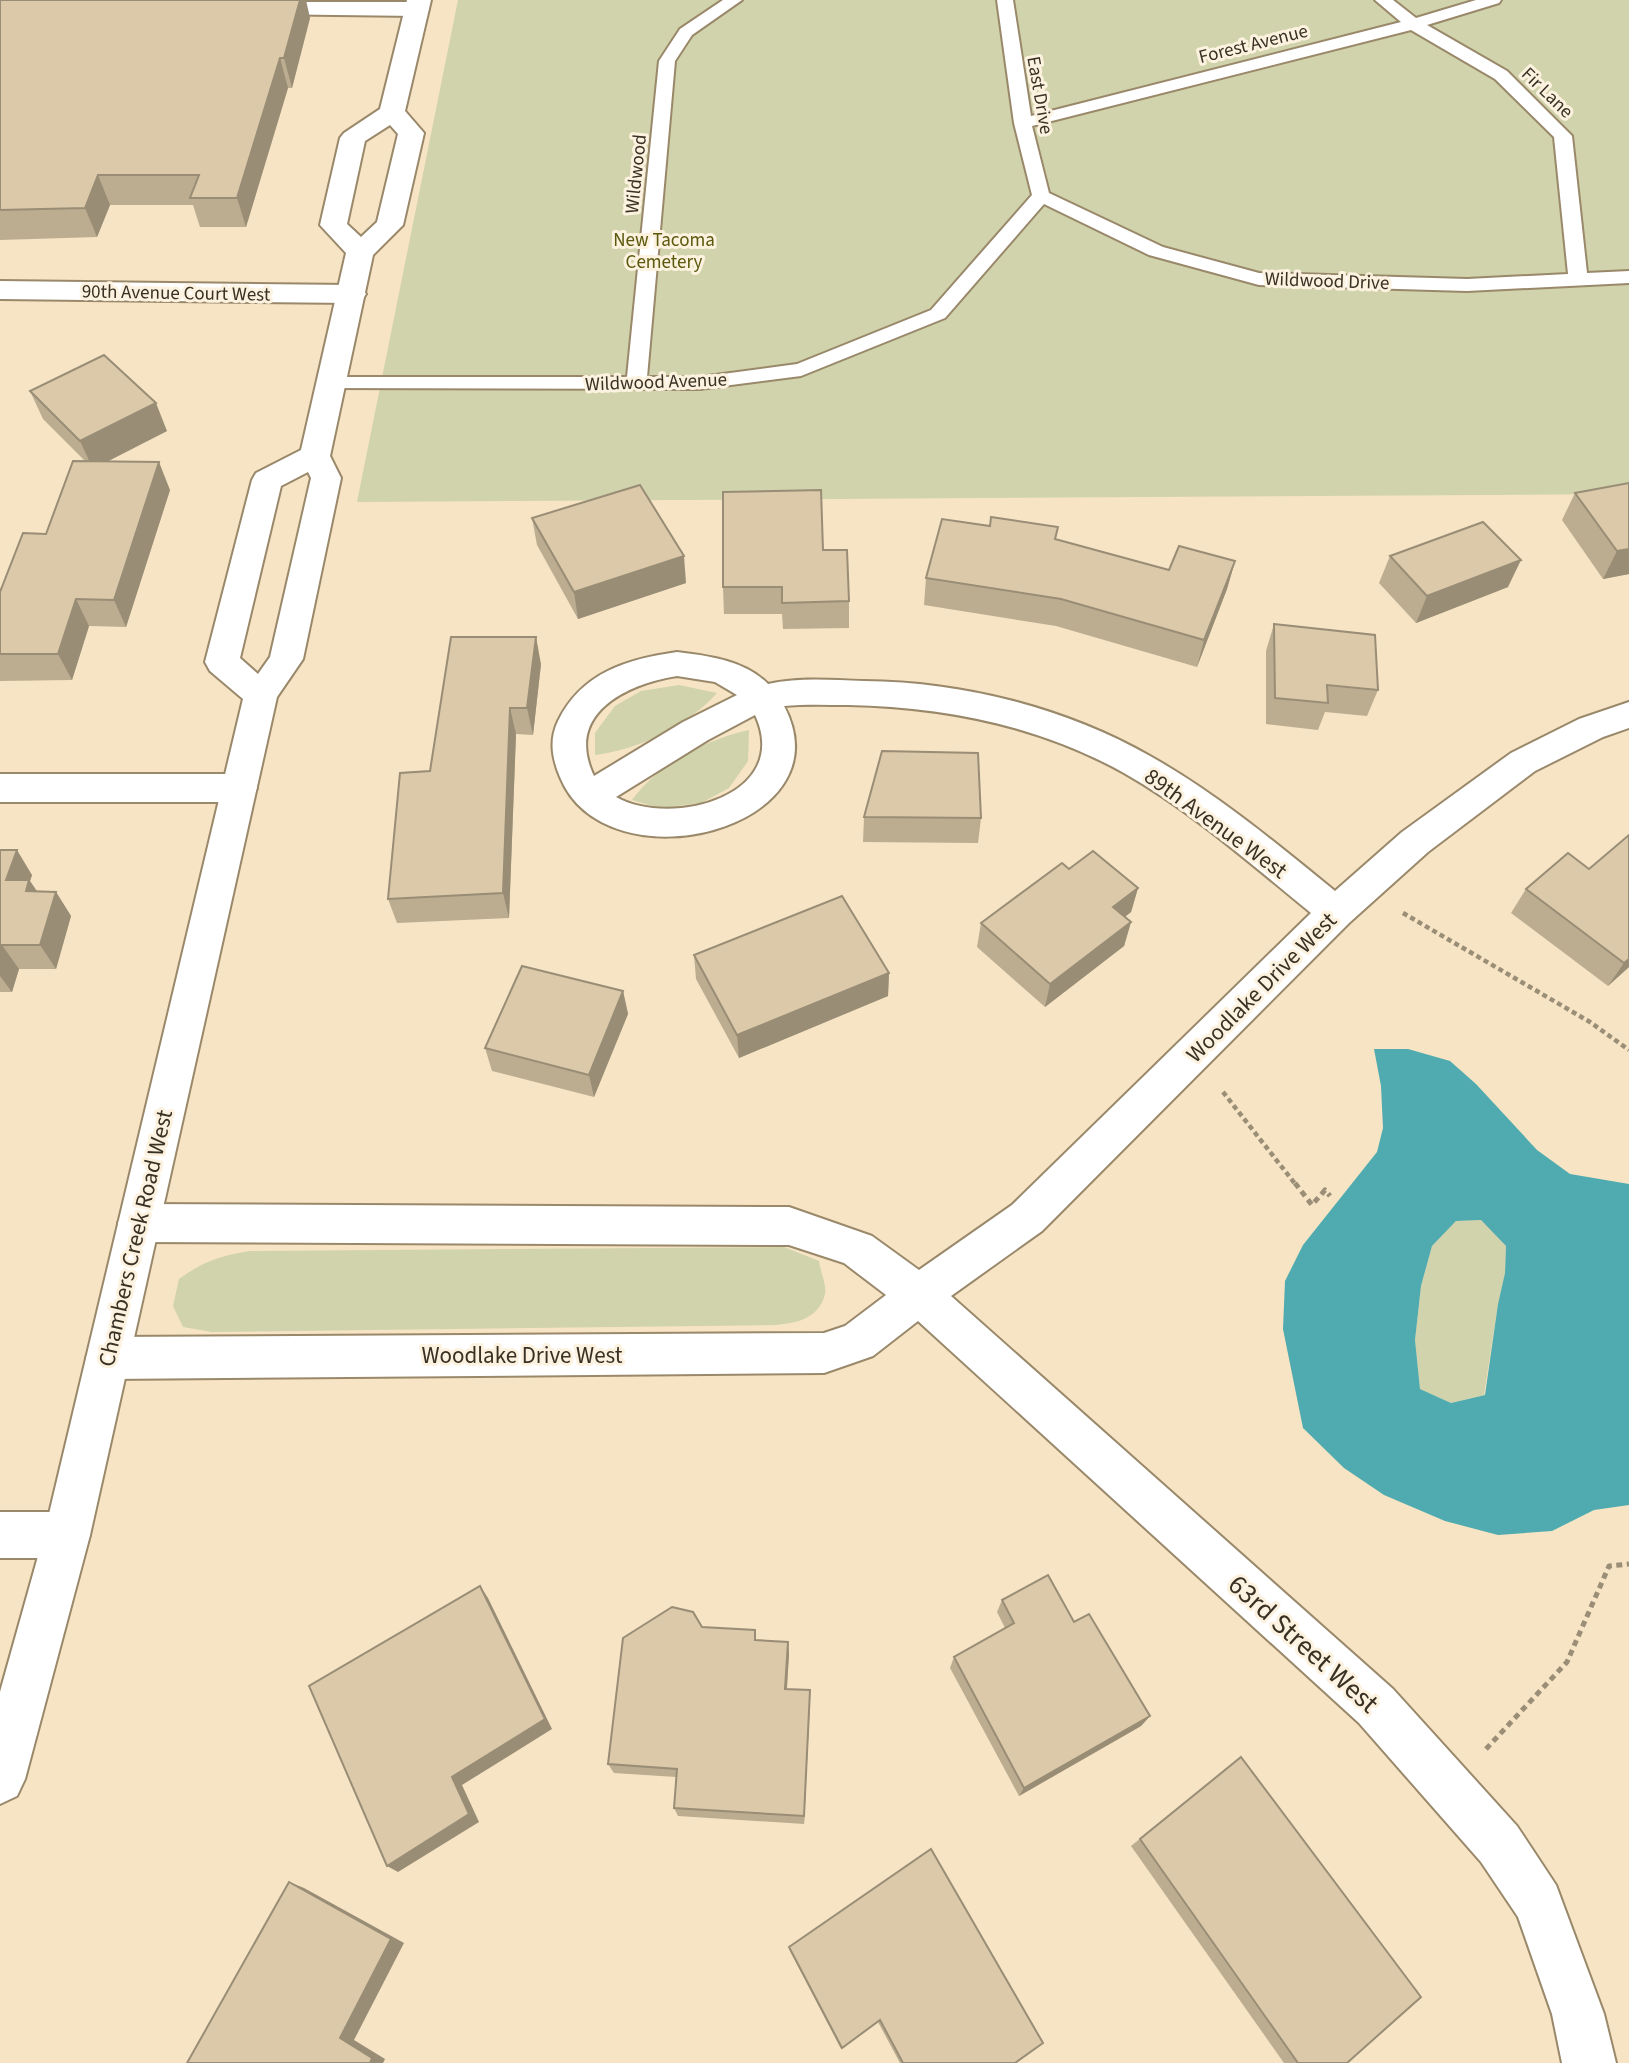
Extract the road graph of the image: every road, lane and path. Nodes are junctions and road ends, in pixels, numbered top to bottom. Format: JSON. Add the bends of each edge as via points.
{"nodes":[{"id":1,"x":734,"y":0,"type":"edge"},
{"id":2,"x":1005,"y":0,"type":"edge"},
{"id":3,"x":1383,"y":0,"type":"edge"},
{"id":4,"x":1493,"y":0,"type":"edge"},
{"id":5,"x":418,"y":4,"type":"edge"},
{"id":6,"x":237,"y":9,"type":"edge"},
{"id":7,"x":1413,"y":24,"type":"junction"},
{"id":8,"x":392,"y":112,"type":"junction"},
{"id":9,"x":1023,"y":123,"type":"junction"},
{"id":10,"x":1041,"y":196,"type":"junction"},
{"id":11,"x":360,"y":251,"type":"junction"},
{"id":12,"x":1629,"y":277,"type":"edge"},
{"id":13,"x":1578,"y":280,"type":"junction"},
{"id":14,"x":0,"y":290,"type":"edge"},
{"id":15,"x":352,"y":294,"type":"junction"},
{"id":16,"x":331,"y":383,"type":"junction"},
{"id":17,"x":636,"y":383,"type":"junction"},
{"id":18,"x":315,"y":456,"type":"junction"},
{"id":19,"x":261,"y":695,"type":"junction"},
{"id":20,"x":762,"y":698,"type":"junction"},
{"id":21,"x":1629,"y":715,"type":"edge"},
{"id":22,"x":0,"y":788,"type":"edge"},
{"id":23,"x":239,"y":788,"type":"junction"},
{"id":24,"x":589,"y":796,"type":"junction"},
{"id":25,"x":1365,"y":886,"type":"junction"},
{"id":26,"x":1336,"y":912,"type":"junction"},
{"id":27,"x":1629,"y":1050,"type":"edge"},
{"id":28,"x":1192,"y":1054,"type":"junction"},
{"id":29,"x":1330,"y":1196,"type":"dead end"},
{"id":30,"x":139,"y":1223,"type":"junction"},
{"id":31,"x":919,"y":1295,"type":"junction"},
{"id":32,"x":108,"y":1358,"type":"junction"},
{"id":33,"x":0,"y":1535,"type":"edge"},
{"id":34,"x":67,"y":1535,"type":"junction"},
{"id":35,"x":1629,"y":1564,"type":"edge"},
{"id":36,"x":0,"y":1779,"type":"edge"},
{"id":37,"x":1449,"y":1789,"type":"junction"},
{"id":38,"x":1589,"y":2063,"type":"edge"}],
"edges":[{"from":1,"to":17,"type":"lane","name":"Wildwood","via":[[687,32],[667,61]]},
{"from":2,"to":9,"type":"lane","name":"East Drive"},
{"from":3,"to":7,"type":"lane","name":"Fir Lane"},
{"from":4,"to":7,"type":"lane","name":"Forest Avenue"},
{"from":5,"to":6,"type":"street"},
{"from":5,"to":8,"type":"street"},
{"from":7,"to":9,"type":"lane","name":"Forest Avenue"},
{"from":7,"to":13,"type":"lane","name":"Fir Lane","via":[[1501,75],[1563,136]]},
{"from":8,"to":11,"type":"street","via":[[411,133],[390,225]]},
{"from":8,"to":11,"type":"street","via":[[353,138],[333,225]]},
{"from":9,"to":10,"type":"lane","name":"East Drive"},
{"from":10,"to":13,"type":"lane","name":"Wildwood Drive","via":[[1156,251],[1259,279],[1467,285]]},
{"from":10,"to":17,"type":"lane","name":"Wildwood Avenue","via":[[938,314],[801,370],[700,383]]},
{"from":11,"to":15,"type":"street","name":"Chambers Creek Road West"},
{"from":12,"to":13,"type":"lane","name":"Wildwood Drive"},
{"from":14,"to":15,"type":"street","name":"90th Avenue Court West"},
{"from":15,"to":16,"type":"street","name":"Chambers Creek Road West"},
{"from":16,"to":17,"type":"lane","name":"Wildwood Avenue"},
{"from":16,"to":18,"type":"street","name":"Chambers Creek Road West"},
{"from":18,"to":19,"type":"street","name":"Chambers Creek Road West","via":[[326,478],[289,646],[286,659]]},
{"from":18,"to":19,"type":"street","via":[[267,480],[222,662]]},
{"from":19,"to":23,"type":"street","name":"Chambers Creek Road West"},
{"from":20,"to":24,"type":"street","name":"89th Avenue West"},
{"from":20,"to":24,"type":"street","via":[[776,721],[779,748],[771,774],[750,798],[721,815],[686,824],[649,824],[616,814]]},
{"from":20,"to":24,"type":"street","via":[[739,679],[710,668],[677,664],[614,680],[582,710],[568,748],[573,774]]},
{"from":20,"to":26,"type":"street","name":"89th Avenue West","via":[[872,692],[960,702],[1030,720],[1105,748],[1170,785]]},
{"from":21,"to":25,"type":"street","name":"Woodlake Drive West","via":[[1591,728],[1523,762],[1415,842]]},
{"from":22,"to":23,"type":"street"},
{"from":23,"to":30,"type":"street","name":"Chambers Creek Road West"},
{"from":25,"to":26,"type":"street","name":"Woodlake Drive West"},
{"from":25,"to":27,"type":"path"},
{"from":26,"to":28,"type":"street","name":"Woodlake Drive West"},
{"from":28,"to":29,"type":"path","via":[[1312,1205],[1325,1190]]},
{"from":28,"to":31,"type":"street","name":"Woodlake Drive West","via":[[1027,1218]]},
{"from":30,"to":31,"type":"street","via":[[789,1226],[857,1250]]},
{"from":30,"to":32,"type":"street","name":"Chambers Creek Road West"},
{"from":31,"to":32,"type":"street","name":"Woodlake Drive West","via":[[858,1342],[824,1353]]},
{"from":31,"to":37,"type":"street","name":"63rd Street West","via":[[1376,1706]]},
{"from":32,"to":34,"type":"street","name":"Chambers Creek Road West"},
{"from":33,"to":34,"type":"street"},
{"from":34,"to":36,"type":"street","name":"Chambers Creek Road West"},
{"from":35,"to":37,"type":"path","via":[[1609,1566],[1567,1662]]},
{"from":37,"to":38,"type":"street","name":"63rd Street West","via":[[1499,1844],[1538,1903],[1578,2014]]}]}
